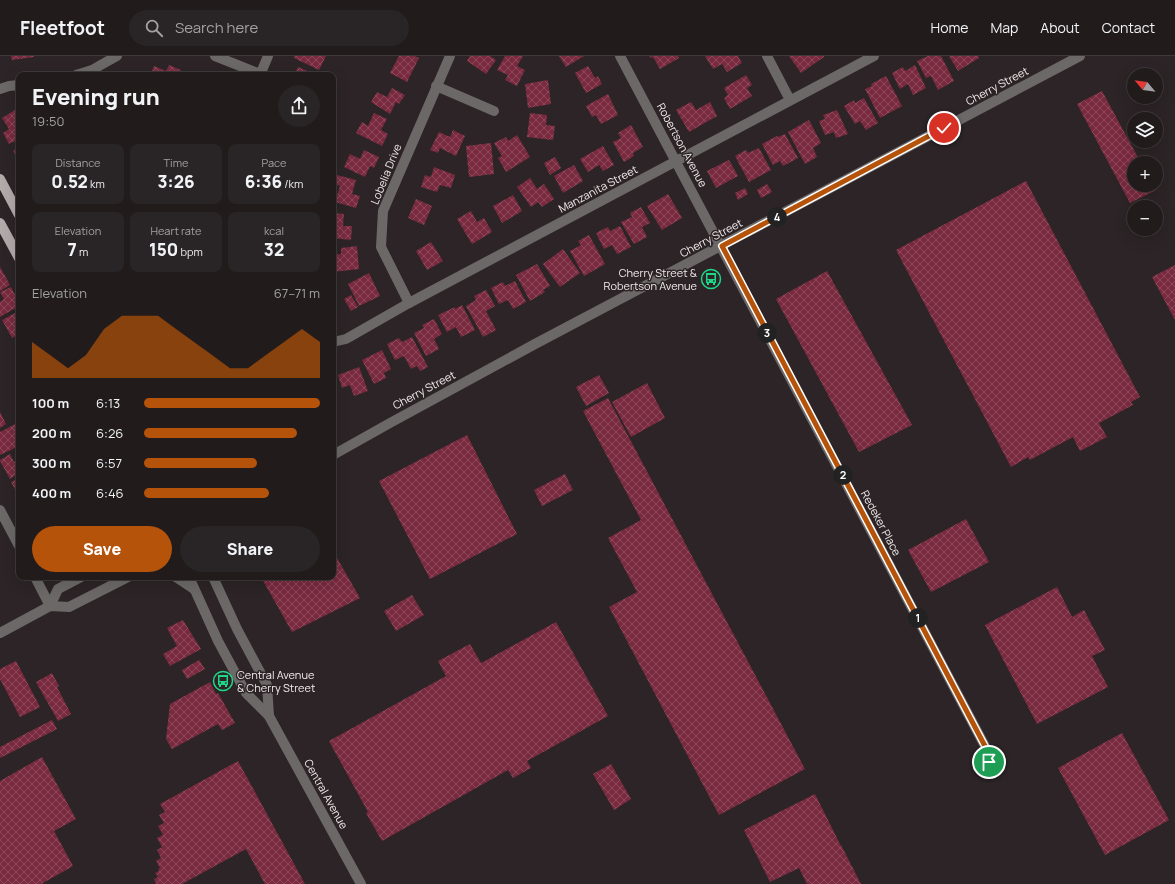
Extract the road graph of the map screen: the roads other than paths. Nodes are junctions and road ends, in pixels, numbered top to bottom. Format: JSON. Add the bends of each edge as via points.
{"nodes":[{"id":1,"x":117,"y":56,"type":"edge"},
{"id":2,"x":215,"y":56,"type":"edge"},
{"id":3,"x":268,"y":56,"type":"edge"},
{"id":4,"x":450,"y":56,"type":"edge"},
{"id":5,"x":620,"y":56,"type":"edge"},
{"id":6,"x":767,"y":56,"type":"edge"},
{"id":7,"x":874,"y":56,"type":"edge"},
{"id":8,"x":1080,"y":56,"type":"edge"},
{"id":9,"x":86,"y":72,"type":"edge"},
{"id":10,"x":255,"y":72,"type":"edge"},
{"id":11,"x":261,"y":72,"type":"edge"},
{"id":12,"x":16,"y":85,"type":"edge"},
{"id":13,"x":436,"y":86,"type":"junction"},
{"id":14,"x":0,"y":89,"type":"edge"},
{"id":15,"x":790,"y":100,"type":"junction"},
{"id":16,"x":494,"y":111,"type":"dead end"},
{"id":17,"x":676,"y":160,"type":"junction"},
{"id":18,"x":1,"y":184,"type":"edge"},
{"id":19,"x":16,"y":210,"type":"edge"},
{"id":20,"x":0,"y":223,"type":"edge"},
{"id":21,"x":722,"y":246,"type":"junction"},
{"id":22,"x":16,"y":252,"type":"edge"},
{"id":23,"x":409,"y":303,"type":"junction"},
{"id":24,"x":336,"y":341,"type":"edge"},
{"id":25,"x":336,"y":453,"type":"edge"},
{"id":26,"x":0,"y":510,"type":"edge"},
{"id":27,"x":16,"y":540,"type":"edge"},
{"id":28,"x":37,"y":580,"type":"edge"},
{"id":29,"x":75,"y":580,"type":"edge"},
{"id":30,"x":122,"y":580,"type":"edge"},
{"id":31,"x":180,"y":580,"type":"edge"},
{"id":32,"x":190,"y":580,"type":"edge"},
{"id":33,"x":215,"y":580,"type":"edge"},
{"id":34,"x":194,"y":589,"type":"junction"},
{"id":35,"x":50,"y":606,"type":"junction"},
{"id":36,"x":0,"y":633,"type":"edge"},
{"id":37,"x":269,"y":716,"type":"junction"},
{"id":38,"x":989,"y":762,"type":"dead end"},
{"id":39,"x":361,"y":884,"type":"edge"}],
"edges":[{"from":1,"to":9,"type":"street"},
{"from":2,"to":10,"type":"street"},
{"from":3,"to":11,"type":"street"},
{"from":4,"to":13,"type":"street","name":"Lobelia Drive"},
{"from":5,"to":17,"type":"street","name":"Robertson Avenue"},
{"from":6,"to":15,"type":"street"},
{"from":7,"to":15,"type":"street","name":"Manzanita Street"},
{"from":8,"to":21,"type":"street","name":"Cherry Street"},
{"from":12,"to":14,"type":"street"},
{"from":13,"to":16,"type":"street"},
{"from":13,"to":23,"type":"street","name":"Lobelia Drive","via":[[383,211],[381,247]]},
{"from":15,"to":17,"type":"street","name":"Manzanita Street"},
{"from":17,"to":21,"type":"street","name":"Robertson Avenue"},
{"from":17,"to":23,"type":"street","name":"Manzanita Street"},
{"from":18,"to":19,"type":"main road"},
{"from":20,"to":22,"type":"main road"},
{"from":21,"to":25,"type":"street","name":"Cherry Street"},
{"from":21,"to":38,"type":"street","name":"Redeker Place","via":[[986,748]]},
{"from":23,"to":24,"type":"street","name":"Manzanita Street","via":[[346,339]]},
{"from":26,"to":27,"type":"street"},
{"from":28,"to":35,"type":"street"},
{"from":29,"to":35,"type":"street","via":[[58,589]]},
{"from":30,"to":35,"type":"street","via":[[69,607]]},
{"from":31,"to":34,"type":"street"},
{"from":32,"to":34,"type":"street","name":"Central Avenue"},
{"from":33,"to":37,"type":"street","name":"Central Avenue","via":[[237,629],[267,685]]},
{"from":34,"to":37,"type":"street","name":"Central Avenue","via":[[246,693]]},
{"from":35,"to":36,"type":"street"},
{"from":37,"to":39,"type":"street","name":"Central Avenue"}]}
